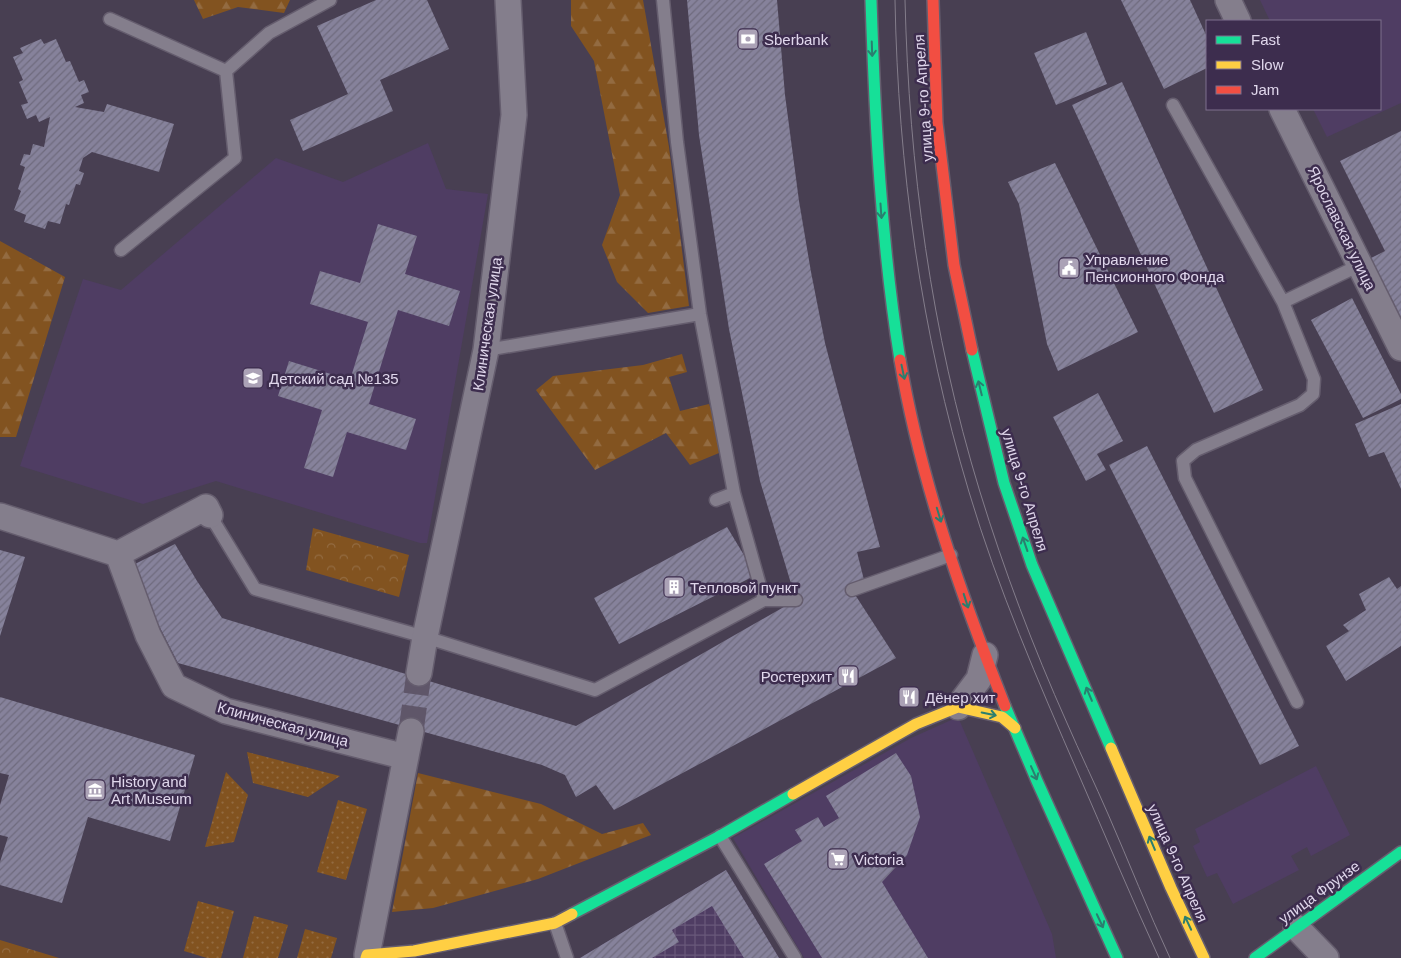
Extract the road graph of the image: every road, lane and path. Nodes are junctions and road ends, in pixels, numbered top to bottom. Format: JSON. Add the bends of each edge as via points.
{"nodes":[{"id":1,"x":330,"y":0,"type":"edge"},
{"id":2,"x":508,"y":0,"type":"edge"},
{"id":3,"x":663,"y":0,"type":"edge"},
{"id":4,"x":871,"y":0,"type":"edge"},
{"id":5,"x":932,"y":0,"type":"edge"},
{"id":6,"x":1228,"y":0,"type":"edge"},
{"id":7,"x":110,"y":19,"type":"dead end"},
{"id":8,"x":1238,"y":20,"type":"edge"},
{"id":9,"x":226,"y":71,"type":"junction"},
{"id":10,"x":1173,"y":105,"type":"dead end"},
{"id":11,"x":1282,"y":110,"type":"edge"},
{"id":12,"x":120,"y":250,"type":"dead end"},
{"id":13,"x":1360,"y":265,"type":"junction"},
{"id":14,"x":1283,"y":302,"type":"junction"},
{"id":15,"x":700,"y":314,"type":"junction"},
{"id":16,"x":1401,"y":348,"type":"edge"},
{"id":17,"x":486,"y":350,"type":"junction"},
{"id":18,"x":734,"y":493,"type":"junction"},
{"id":19,"x":716,"y":500,"type":"dead end"},
{"id":20,"x":210,"y":514,"type":"joint"},
{"id":21,"x":0,"y":516,"type":"edge"},
{"id":22,"x":118,"y":554,"type":"junction"},
{"id":23,"x":951,"y":555,"type":"junction"},
{"id":24,"x":852,"y":590,"type":"dead end"},
{"id":25,"x":764,"y":600,"type":"junction"},
{"id":26,"x":796,"y":600,"type":"dead end"},
{"id":27,"x":425,"y":637,"type":"junction"},
{"id":28,"x":985,"y":654,"type":"junction"},
{"id":29,"x":420,"y":670,"type":"tunnel mouth"},
{"id":30,"x":1297,"y":702,"type":"dead end"},
{"id":31,"x":958,"y":707,"type":"junction"},
{"id":32,"x":1015,"y":728,"type":"junction"},
{"id":33,"x":720,"y":836,"type":"junction"},
{"id":34,"x":1401,"y":852,"type":"edge"},
{"id":35,"x":555,"y":923,"type":"junction"},
{"id":36,"x":1296,"y":927,"type":"junction"},
{"id":37,"x":367,"y":956,"type":"edge"},
{"id":38,"x":567,"y":958,"type":"edge"},
{"id":39,"x":795,"y":958,"type":"edge"},
{"id":40,"x":1117,"y":958,"type":"edge"},
{"id":41,"x":1204,"y":958,"type":"edge"},
{"id":42,"x":1255,"y":958,"type":"edge"},
{"id":43,"x":1326,"y":958,"type":"edge"}],
"edges":[{"from":1,"to":9,"type":"lane","via":[[269,33]]},
{"from":2,"to":17,"type":"street","name":"Клиническая улица","via":[[514,115]]},
{"from":3,"to":15,"type":"lane","via":[[677,142]]},
{"from":4,"to":23,"type":"main road","one_way":true,"via":[[874,118],[882,234],[899,352],[927,475]]},
{"from":41,"to":5,"type":"main road","name":"улица 9-го Апреля","one_way":true,"via":[[1032,565],[1004,483],[954,265],[937,123]]},
{"from":6,"to":8,"type":"street"},
{"from":7,"to":9,"type":"lane"},
{"from":9,"to":12,"type":"lane","via":[[235,158]]},
{"from":10,"to":14,"type":"lane"},
{"from":11,"to":13,"type":"street","name":"Ярославская улица"},
{"from":13,"to":14,"type":"lane"},
{"from":13,"to":16,"type":"street","name":"Ярославская улица"},
{"from":14,"to":30,"type":"lane","via":[[1314,379],[1314,394],[1300,405],[1196,450],[1183,461],[1185,478]]},
{"from":15,"to":17,"type":"lane"},
{"from":15,"to":18,"type":"lane"},
{"from":17,"to":27,"type":"street","name":"Клиническая улица"},
{"from":18,"to":19,"type":"lane"},
{"from":18,"to":25,"type":"lane"},
{"from":20,"to":22,"type":"street","via":[[206,507]]},
{"from":20,"to":27,"type":"lane","via":[[255,589]]},
{"from":21,"to":22,"type":"street"},
{"from":22,"to":37,"type":"street","name":"Клиническая улица","via":[[148,635],[174,686],[226,711],[409,741]]},
{"from":23,"to":24,"type":"lane"},
{"from":23,"to":28,"type":"main road","one_way":true},
{"from":25,"to":26,"type":"lane"},
{"from":25,"to":27,"type":"lane","via":[[595,690]]},
{"from":27,"to":29,"type":"street","name":"Клиническая улица"},
{"from":28,"to":31,"type":"street","via":[[979,679]]},
{"from":28,"to":32,"type":"main road"},
{"from":31,"to":32,"type":"main road","one_way":true,"via":[[1002,717]]},
{"from":31,"to":33,"type":"main road","via":[[916,724]]},
{"from":32,"to":40,"type":"main road","one_way":true},
{"from":33,"to":35,"type":"main road"},
{"from":33,"to":39,"type":"lane"},
{"from":34,"to":36,"type":"main road","name":"улица Фрунзе"},
{"from":35,"to":37,"type":"main road","via":[[414,951]]},
{"from":35,"to":38,"type":"lane"},
{"from":36,"to":42,"type":"main road","name":"улица Фрунзе"},
{"from":36,"to":43,"type":"street"}]}
